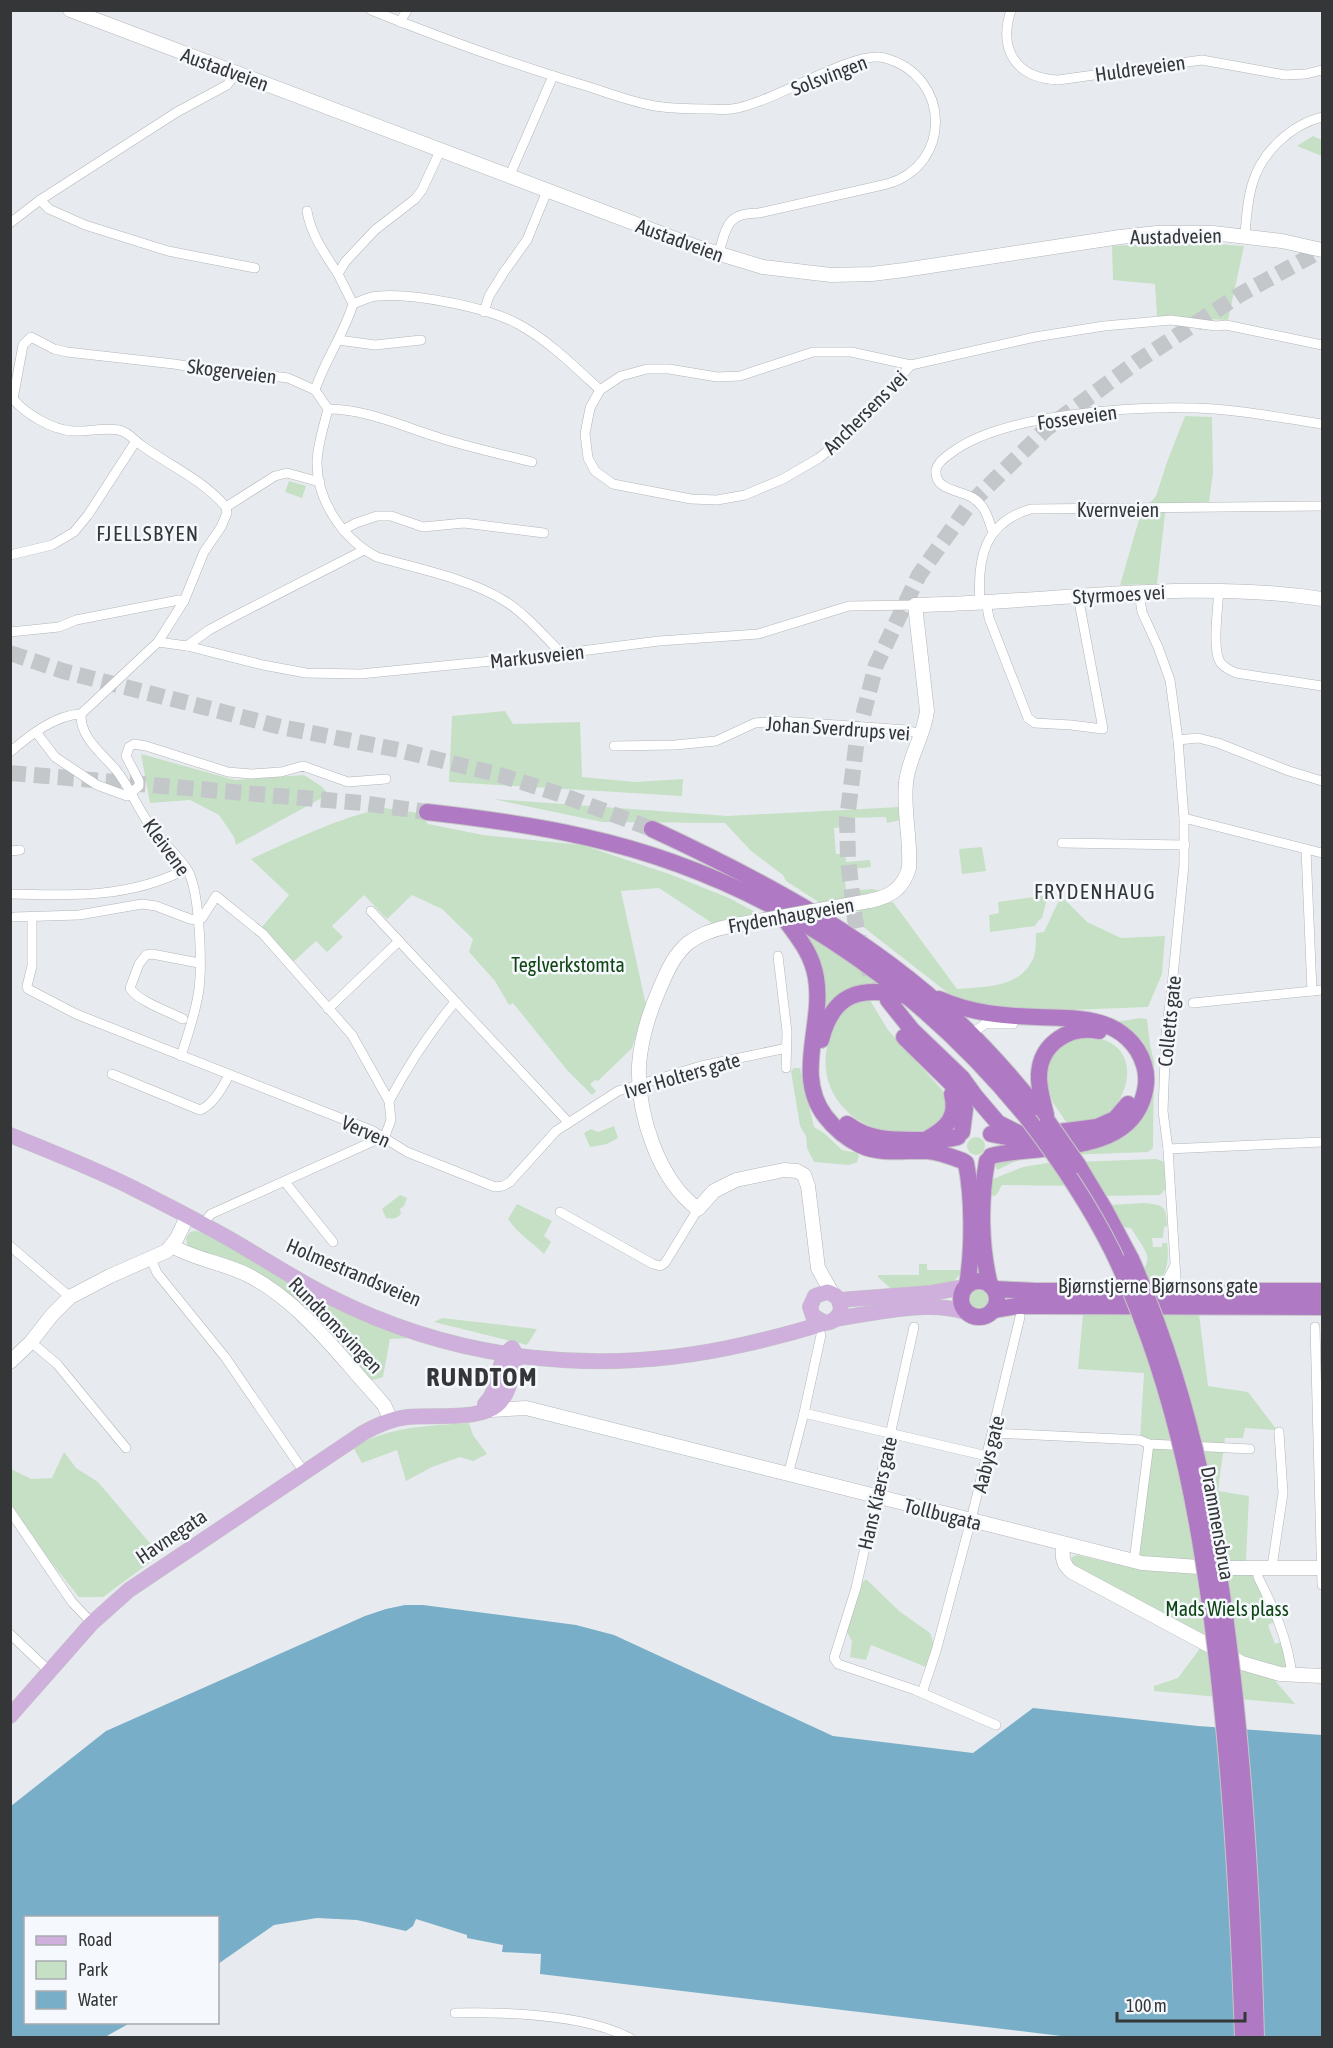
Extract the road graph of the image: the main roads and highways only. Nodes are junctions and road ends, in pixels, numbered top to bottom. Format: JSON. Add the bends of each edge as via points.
{"nodes":[{"id":1,"x":70,"y":10,"type":"edge"},
{"id":2,"x":1323,"y":250,"type":"edge"},
{"id":3,"x":1323,"y":599,"type":"edge"},
{"id":4,"x":915,"y":605,"type":"joint"},
{"id":5,"x":428,"y":812,"type":"tunnel mouth"},
{"id":6,"x":652,"y":829,"type":"tunnel mouth"},
{"id":7,"x":777,"y":909,"type":"junction"},
{"id":8,"x":918,"y":995,"type":"junction"},
{"id":9,"x":946,"y":1078,"type":"junction"},
{"id":10,"x":975,"y":1096,"type":"junction"},
{"id":11,"x":1045,"y":1116,"type":"junction"},
{"id":12,"x":988,"y":1132,"type":"junction"},
{"id":13,"x":960,"y":1134,"type":"junction"},
{"id":14,"x":10,"y":1135,"type":"edge"},
{"id":15,"x":1026,"y":1136,"type":"junction"},
{"id":16,"x":927,"y":1140,"type":"junction"},
{"id":17,"x":989,"y":1158,"type":"junction"},
{"id":18,"x":965,"y":1162,"type":"junction"},
{"id":19,"x":187,"y":1217,"type":"junction"},
{"id":20,"x":172,"y":1246,"type":"junction"},
{"id":21,"x":249,"y":1250,"type":"junction"},
{"id":22,"x":818,"y":1268,"type":"junction"},
{"id":23,"x":966,"y":1286,"type":"junction"},
{"id":24,"x":992,"y":1287,"type":"junction"},
{"id":25,"x":1323,"y":1291,"type":"edge"},
{"id":26,"x":835,"y":1297,"type":"junction"},
{"id":27,"x":1176,"y":1299,"type":"junction"},
{"id":28,"x":811,"y":1303,"type":"junction"},
{"id":29,"x":1323,"y":1306,"type":"edge"},
{"id":30,"x":993,"y":1310,"type":"junction"},
{"id":31,"x":965,"y":1312,"type":"junction"},
{"id":32,"x":827,"y":1325,"type":"junction"},
{"id":33,"x":511,"y":1353,"type":"junction"},
{"id":34,"x":10,"y":1362,"type":"edge"},
{"id":35,"x":500,"y":1401,"type":"junction"},
{"id":36,"x":387,"y":1422,"type":"junction"},
{"id":37,"x":1063,"y":1544,"type":"junction"},
{"id":38,"x":1322,"y":1568,"type":"edge"},
{"id":39,"x":1323,"y":1676,"type":"edge"},
{"id":40,"x":10,"y":1716,"type":"edge"},
{"id":41,"x":1243,"y":2037,"type":"edge"},
{"id":42,"x":1256,"y":2037,"type":"edge"}],
"edges":[{"from":1,"to":2,"type":"main road","name":"Austadveien","via":[[718,255],[783,271],[852,275],[904,270],[1139,235],[1186,232],[1245,236]]},
{"from":3,"to":4,"type":"main road","name":"Styrmoes vei","via":[[1219,590]]},
{"from":4,"to":22,"type":"main road","name":"Frydenhaugveien","bridge":true,"via":[[927,711],[910,763],[905,878],[891,894],[869,901],[730,926],[694,939],[671,963],[652,1007],[639,1063],[639,1085],[651,1138],[681,1195],[698,1209],[714,1191],[736,1180],[791,1169],[804,1175]]},
{"from":5,"to":7,"type":"highway","via":[[527,825],[616,844],[727,884]]},
{"from":6,"to":8,"type":"highway","via":[[787,897],[856,940]]},
{"from":7,"to":8,"type":"highway"},
{"from":7,"to":18,"type":"highway","via":[[804,945],[815,970],[818,1006],[811,1077],[826,1118],[839,1132],[862,1146],[934,1152]]},
{"from":8,"to":11,"type":"highway","name":"Drammensbrua","via":[[971,1034]]},
{"from":8,"to":16,"type":"highway","via":[[868,991],[840,1003],[831,1013],[820,1043],[820,1075],[831,1105],[854,1129],[882,1139]]},
{"from":8,"to":17,"type":"highway","via":[[988,1014],[1077,1018],[1106,1024],[1127,1037],[1145,1066],[1146,1086],[1140,1105],[1131,1120],[1117,1131],[1085,1143],[1027,1149]]},
{"from":8,"to":41,"type":"highway","name":"Drammensbrua","bridge":true,"via":[[985,1068],[1058,1159],[1103,1233],[1150,1339],[1180,1438],[1203,1556],[1222,1704],[1239,1921]]},
{"from":9,"to":10,"type":"highway","via":[[899,1031],[883,998],[962,1077]]},
{"from":9,"to":13,"type":"highway","via":[[963,1097]]},
{"from":9,"to":16,"type":"highway","via":[[953,1115],[944,1128]]},
{"from":10,"to":12,"type":"highway"},
{"from":10,"to":15,"type":"highway","via":[[998,1123]]},
{"from":11,"to":15,"type":"highway","via":[[1039,1082],[1042,1059],[1059,1038],[1096,1030],[1126,1048],[1136,1077],[1131,1100],[1121,1113],[1102,1126]]},
{"from":11,"to":42,"type":"highway","name":"Drammensbrua","bridge":true,"via":[[1089,1182],[1131,1259],[1172,1362],[1200,1464],[1224,1599],[1239,1743]]},
{"from":12,"to":13,"type":"highway","via":[[970,1127]]},
{"from":12,"to":15,"type":"highway","via":[[1012,1138]]},
{"from":12,"to":17,"type":"highway","via":[[994,1148]]},
{"from":13,"to":16,"type":"highway"},
{"from":13,"to":18,"type":"highway","via":[[956,1147]]},
{"from":14,"to":19,"type":"main road","name":"Holmestrandsveien","via":[[115,1179]]},
{"from":17,"to":18,"type":"highway","via":[[975,1165]]},
{"from":17,"to":24,"type":"highway","via":[[983,1189],[984,1240],[985,1264]]},
{"from":18,"to":23,"type":"highway","via":[[970,1247]]},
{"from":19,"to":20,"type":"main road"},
{"from":19,"to":21,"type":"main road","name":"Holmestrandsveien"},
{"from":20,"to":34,"type":"main road","via":[[70,1297]]},
{"from":20,"to":36,"type":"main road","name":"Rundtomsvingen","via":[[242,1272],[287,1300],[377,1397],[386,1408]]},
{"from":21,"to":33,"type":"main road","name":"Holmestrandsveien","via":[[393,1314]]},
{"from":21,"to":33,"type":"main road","name":"Holmestrandsveien","via":[[300,1282],[356,1309],[450,1343]]},
{"from":22,"to":26,"type":"main road"},
{"from":22,"to":28,"type":"main road"},
{"from":23,"to":24,"type":"highway","via":[[981,1281]]},
{"from":23,"to":26,"type":"main road","via":[[939,1292]]},
{"from":23,"to":31,"type":"highway","via":[[960,1299]]},
{"from":24,"to":27,"type":"highway","name":"Bjørnstjerne Bjørnsons gate","via":[[1158,1291]]},
{"from":24,"to":30,"type":"highway","via":[[997,1298]]},
{"from":25,"to":27,"type":"highway","name":"Bjørnstjerne Bjørnsons gate"},
{"from":26,"to":28,"type":"main road","via":[[819,1293]]},
{"from":26,"to":32,"type":"main road","via":[[841,1310]]},
{"from":27,"to":29,"type":"highway","name":"Bjørnstjerne Bjørnsons gate"},
{"from":27,"to":30,"type":"highway","name":"Bjørnstjerne Bjørnsons gate"},
{"from":28,"to":32,"type":"main road","via":[[813,1316]]},
{"from":28,"to":33,"type":"main road","via":[[798,1321],[778,1330],[684,1351],[639,1355]]},
{"from":30,"to":31,"type":"highway","via":[[977,1318]]},
{"from":31,"to":32,"type":"main road","via":[[942,1307],[882,1312]]},
{"from":32,"to":33,"type":"main road","via":[[741,1346],[654,1360],[596,1362]]},
{"from":33,"to":35,"type":"main road"},
{"from":35,"to":36,"type":"main road","via":[[473,1413]]},
{"from":35,"to":37,"type":"main road","name":"Tollbugata"},
{"from":36,"to":40,"type":"main road","name":"Havnegata","via":[[363,1433],[129,1590],[92,1623]]},
{"from":37,"to":38,"type":"main road","name":"Tollbugata","via":[[1134,1561],[1213,1568]]},
{"from":37,"to":39,"type":"main road","via":[[1062,1559],[1072,1572],[1242,1664],[1292,1676]]}]}
